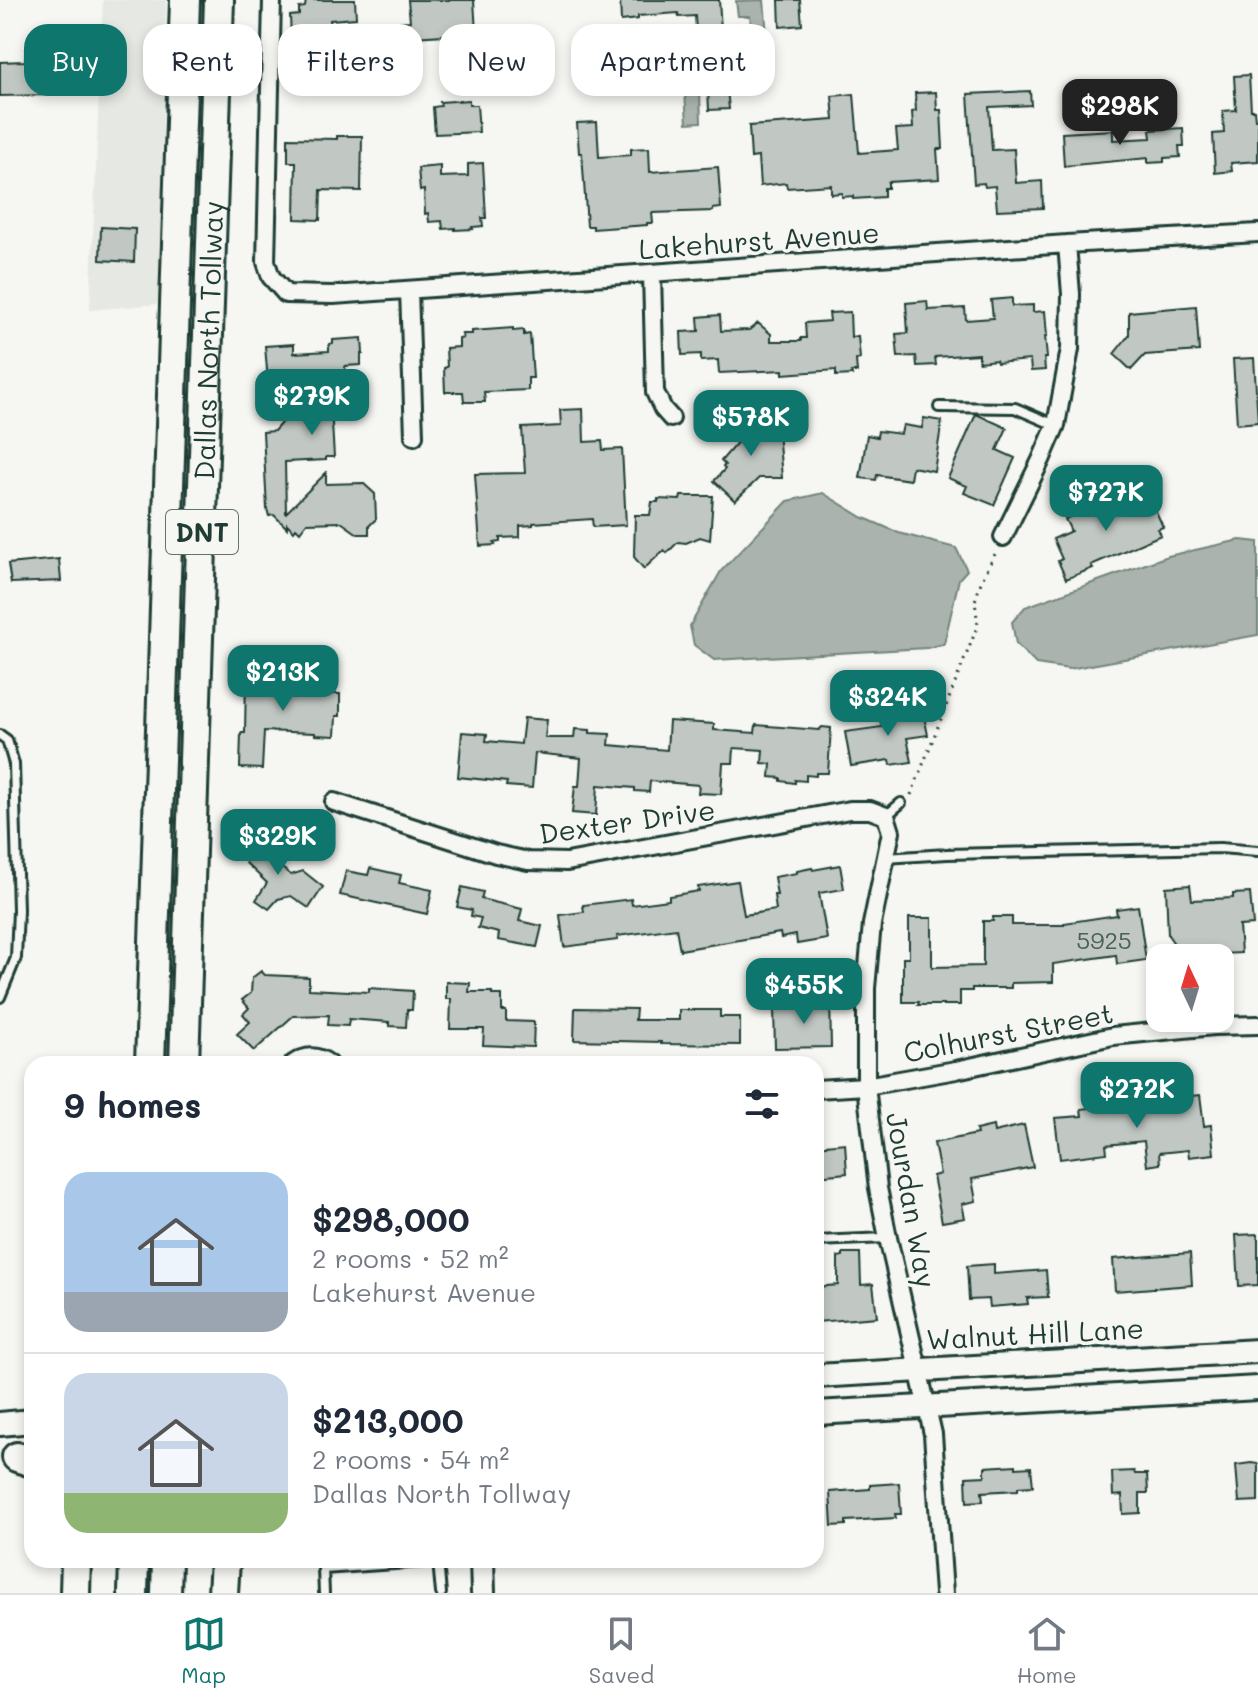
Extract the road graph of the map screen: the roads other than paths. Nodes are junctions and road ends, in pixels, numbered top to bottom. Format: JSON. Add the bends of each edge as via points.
{"nodes":[{"id":1,"x":185,"y":0,"type":"edge"},
{"id":2,"x":219,"y":0,"type":"edge"},
{"id":3,"x":272,"y":0,"type":"edge"},
{"id":4,"x":1258,"y":233,"type":"edge"},
{"id":5,"x":1067,"y":244,"type":"junction"},
{"id":6,"x":652,"y":274,"type":"junction"},
{"id":7,"x":409,"y":290,"type":"junction"},
{"id":8,"x":939,"y":407,"type":"dead end"},
{"id":9,"x":671,"y":418,"type":"dead end"},
{"id":10,"x":1056,"y":425,"type":"junction"},
{"id":11,"x":414,"y":436,"type":"dead end"},
{"id":12,"x":1003,"y":537,"type":"dead end"},
{"id":13,"x":0,"y":735,"type":"edge"},
{"id":14,"x":334,"y":802,"type":"dead end"},
{"id":15,"x":901,"y":803,"type":"road end"},
{"id":16,"x":886,"y":816,"type":"junction"},
{"id":17,"x":1258,"y":851,"type":"edge"},
{"id":18,"x":886,"y":858,"type":"junction"},
{"id":19,"x":0,"y":997,"type":"edge"},
{"id":20,"x":1258,"y":1025,"type":"edge"},
{"id":21,"x":150,"y":1056,"type":"edge"},
{"id":22,"x":184,"y":1056,"type":"edge"},
{"id":23,"x":866,"y":1086,"type":"junction"},
{"id":24,"x":824,"y":1089,"type":"edge"},
{"id":25,"x":888,"y":1238,"type":"junction"},
{"id":26,"x":824,"y":1241,"type":"edge"},
{"id":27,"x":1258,"y":1351,"type":"edge"},
{"id":28,"x":918,"y":1370,"type":"junction"},
{"id":29,"x":824,"y":1376,"type":"edge"},
{"id":30,"x":1258,"y":1388,"type":"edge"},
{"id":31,"x":928,"y":1406,"type":"junction"},
{"id":32,"x":824,"y":1412,"type":"edge"},
{"id":33,"x":24,"y":1422,"type":"edge"},
{"id":34,"x":0,"y":1424,"type":"edge"},
{"id":35,"x":76,"y":1568,"type":"edge"},
{"id":36,"x":134,"y":1568,"type":"edge"},
{"id":37,"x":167,"y":1568,"type":"edge"},
{"id":38,"x":225,"y":1568,"type":"edge"},
{"id":39,"x":337,"y":1568,"type":"edge"},
{"id":40,"x":439,"y":1568,"type":"edge"},
{"id":41,"x":482,"y":1568,"type":"edge"},
{"id":42,"x":75,"y":1593,"type":"edge"},
{"id":43,"x":133,"y":1593,"type":"edge"},
{"id":44,"x":166,"y":1593,"type":"edge"},
{"id":45,"x":223,"y":1593,"type":"edge"},
{"id":46,"x":324,"y":1593,"type":"edge"},
{"id":47,"x":441,"y":1593,"type":"edge"},
{"id":48,"x":483,"y":1593,"type":"edge"},
{"id":49,"x":944,"y":1593,"type":"edge"}],
"edges":[{"from":1,"to":21,"type":"highway","name":"Dallas North Tollway","number":"DNT"},
{"from":2,"to":22,"type":"highway","name":"Dallas North Tollway","number":"DNT"},
{"from":3,"to":7,"type":"street","name":"Lakehurst Avenue","via":[[266,262],[271,277],[286,294]]},
{"from":4,"to":5,"type":"street","name":"Lakehurst Avenue"},
{"from":5,"to":6,"type":"street","name":"Lakehurst Avenue"},
{"from":5,"to":10,"type":"street","via":[[1070,349]]},
{"from":6,"to":7,"type":"street","name":"Lakehurst Avenue"},
{"from":6,"to":9,"type":"street","via":[[655,392]]},
{"from":7,"to":11,"type":"street"},
{"from":8,"to":10,"type":"lane","via":[[1015,408]]},
{"from":10,"to":12,"type":"street"},
{"from":13,"to":19,"type":"lane","via":[[7,740],[14,764],[18,910],[16,958]]},
{"from":14,"to":16,"type":"street","name":"Dexter Drive","via":[[496,854],[567,862],[850,810]]},
{"from":15,"to":16,"type":"lane"},
{"from":16,"to":18,"type":"street","name":"Jourdan Way","via":[[891,832]]},
{"from":17,"to":18,"type":"lane"},
{"from":18,"to":23,"type":"street","name":"Jourdan Way","via":[[866,988]]},
{"from":20,"to":23,"type":"street","name":"Colhurst Street","via":[[1113,1036]]},
{"from":23,"to":24,"type":"street","name":"Colhurst Street"},
{"from":23,"to":25,"type":"street","name":"Jourdan Way"},
{"from":25,"to":26,"type":"lane"},
{"from":25,"to":28,"type":"street","name":"Jourdan Way"},
{"from":27,"to":28,"type":"main road","name":"Walnut Hill Lane"},
{"from":28,"to":29,"type":"main road","name":"Walnut Hill Lane"},
{"from":28,"to":31,"type":"street","name":"Jourdan Way"},
{"from":30,"to":31,"type":"main road"},
{"from":31,"to":32,"type":"main road"},
{"from":31,"to":49,"type":"street","name":"Jourdan Way"},
{"from":33,"to":34,"type":"main road"},
{"from":35,"to":42,"type":"highway"},
{"from":36,"to":43,"type":"highway"},
{"from":37,"to":44,"type":"highway"},
{"from":38,"to":45,"type":"highway"},
{"from":39,"to":46,"type":"lane","via":[[323,1569]]},
{"from":40,"to":47,"type":"lane"},
{"from":41,"to":48,"type":"main road"}]}
